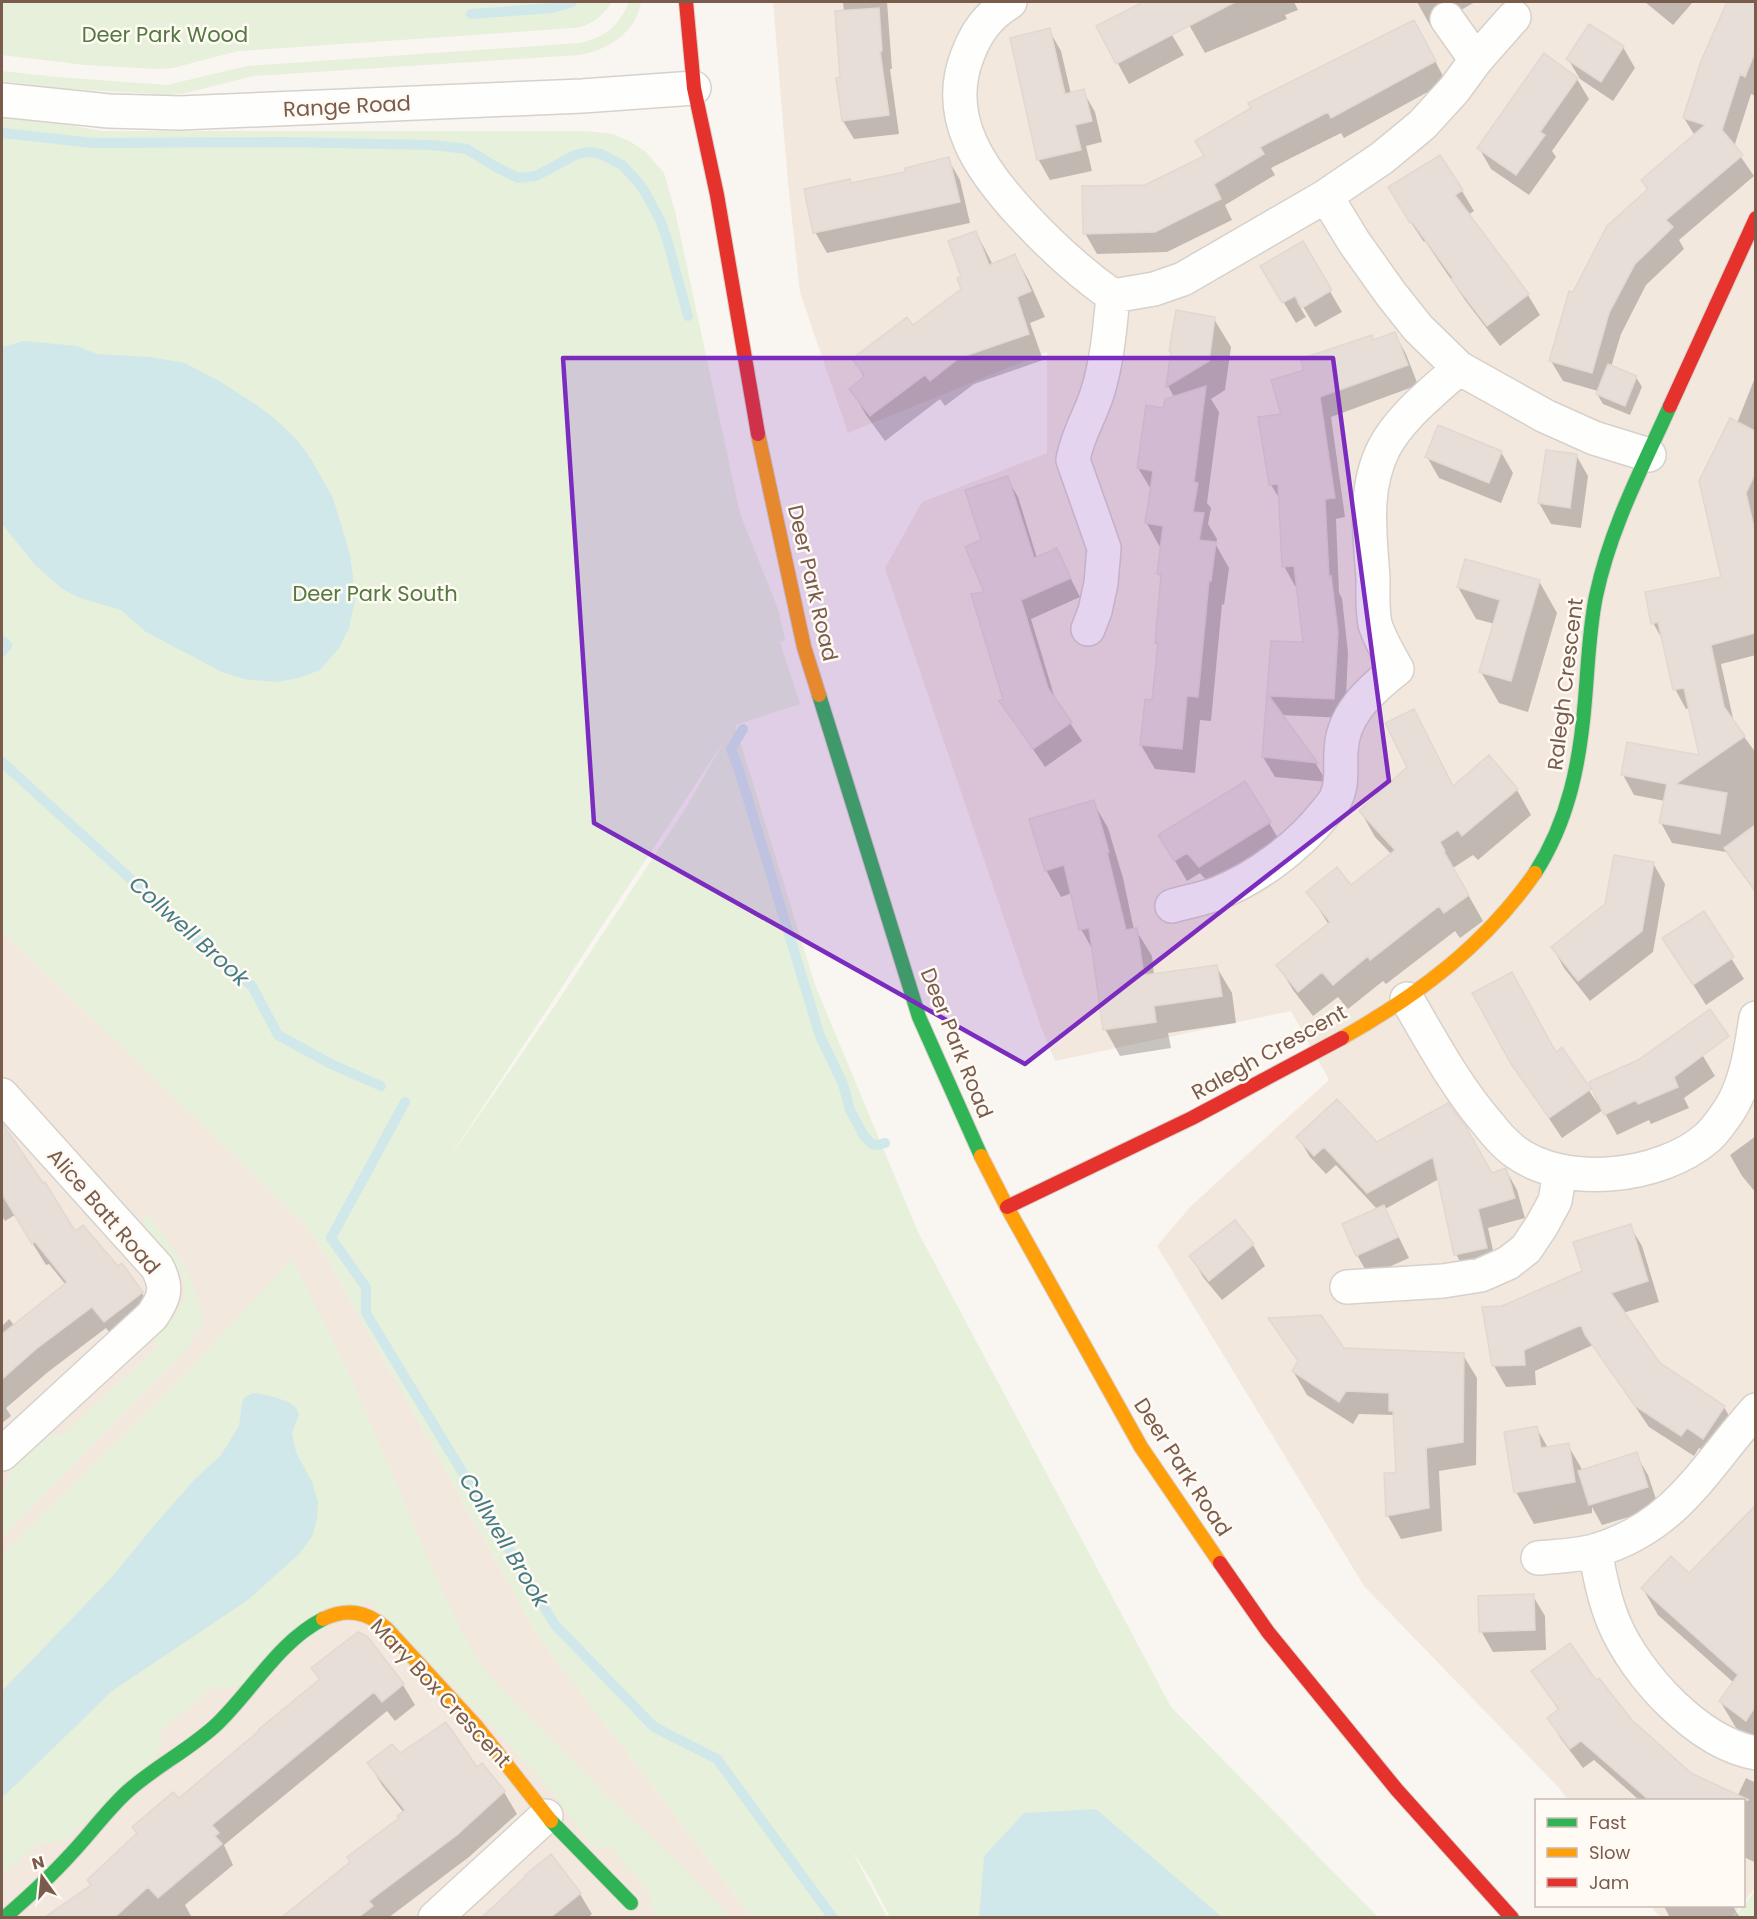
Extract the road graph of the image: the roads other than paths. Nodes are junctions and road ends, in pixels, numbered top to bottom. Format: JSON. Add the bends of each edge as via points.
{"nodes":[{"id":1,"x":686,"y":2,"type":"edge"},
{"id":2,"x":1010,"y":2,"type":"edge"},
{"id":3,"x":1514,"y":17,"type":"dead end"},
{"id":4,"x":1447,"y":19,"type":"dead end"},
{"id":5,"x":1476,"y":60,"type":"junction"},
{"id":6,"x":694,"y":88,"type":"junction"},
{"id":7,"x":2,"y":100,"type":"edge"},
{"id":8,"x":1326,"y":196,"type":"junction"},
{"id":9,"x":1755,"y":218,"type":"edge"},
{"id":10,"x":1113,"y":296,"type":"junction"},
{"id":11,"x":1459,"y":368,"type":"junction"},
{"id":12,"x":1649,"y":455,"type":"junction"},
{"id":13,"x":1088,"y":629,"type":"dead end"},
{"id":14,"x":1172,"y":906,"type":"dead end"},
{"id":15,"x":1407,"y":999,"type":"junction"},
{"id":16,"x":1755,"y":1017,"type":"edge"},
{"id":17,"x":2,"y":1095,"type":"edge"},
{"id":18,"x":1560,"y":1172,"type":"junction"},
{"id":19,"x":1007,"y":1208,"type":"junction"},
{"id":20,"x":1347,"y":1287,"type":"dead end"},
{"id":21,"x":1755,"y":1410,"type":"edge"},
{"id":22,"x":2,"y":1454,"type":"edge"},
{"id":23,"x":1595,"y":1551,"type":"junction"},
{"id":24,"x":1538,"y":1558,"type":"dead end"},
{"id":25,"x":1755,"y":1753,"type":"edge"},
{"id":26,"x":546,"y":1816,"type":"junction"},
{"id":27,"x":631,"y":1903,"type":"dead end"},
{"id":28,"x":4,"y":1917,"type":"edge"},
{"id":29,"x":435,"y":1917,"type":"edge"},
{"id":30,"x":1512,"y":1917,"type":"edge"}],
"edges":[{"from":1,"to":6,"type":"street","name":"Deer Park Road"},
{"from":2,"to":10,"type":"street","via":[[989,18],[974,37],[962,67],[958,91],[970,144],[986,172],[1040,234]]},
{"from":3,"to":5,"type":"street"},
{"from":4,"to":5,"type":"street"},
{"from":5,"to":8,"type":"street","via":[[1422,125]]},
{"from":6,"to":7,"type":"street","name":"Range Road","via":[[180,113],[109,111]]},
{"from":6,"to":19,"type":"street","name":"Deer Park Road","via":[[717,195],[758,435],[804,646],[919,1017]]},
{"from":8,"to":10,"type":"street","via":[[1183,279]]},
{"from":8,"to":11,"type":"street","via":[[1391,294],[1418,328]]},
{"from":9,"to":12,"type":"street","name":"Ralegh Crescent"},
{"from":10,"to":13,"type":"street","via":[[1097,393],[1073,460],[1104,548],[1101,583]]},
{"from":11,"to":12,"type":"street","via":[[1545,416],[1594,438]]},
{"from":11,"to":14,"type":"street","via":[[1404,420],[1375,468],[1369,528],[1375,622],[1397,669],[1373,688],[1342,733],[1342,779],[1336,799],[1286,854],[1216,894]]},
{"from":12,"to":15,"type":"street","name":"Ralegh Crescent","via":[[1602,566],[1592,620],[1581,749],[1560,827],[1519,896],[1473,945]]},
{"from":15,"to":18,"type":"street","via":[[1467,1097],[1496,1133],[1514,1152]]},
{"from":15,"to":19,"type":"street","name":"Ralegh Crescent","via":[[1240,1094]]},
{"from":16,"to":18,"type":"street","via":[[1742,1083],[1730,1109],[1707,1138],[1651,1167],[1622,1174]]},
{"from":17,"to":22,"type":"street","name":"Alice Batt Road","via":[[157,1266],[164,1289],[152,1316]]},
{"from":18,"to":20,"type":"street","via":[[1555,1201],[1542,1225],[1526,1249],[1508,1263],[1481,1275],[1443,1281]]},
{"from":19,"to":30,"type":"street","name":"Deer Park Road","via":[[1141,1447],[1268,1632],[1397,1790]]},
{"from":21,"to":23,"type":"street","via":[[1671,1511],[1629,1539]]},
{"from":23,"to":24,"type":"street"},
{"from":23,"to":25,"type":"street","via":[[1602,1590],[1614,1623],[1638,1665],[1687,1719],[1714,1737]]},
{"from":26,"to":27,"type":"street","name":"Mary Box Crescent"},
{"from":26,"to":28,"type":"street","name":"Mary Box Crescent","via":[[484,1736],[393,1634],[368,1614],[345,1612],[319,1621],[302,1634],[215,1726],[127,1791],[68,1857]]},
{"from":26,"to":29,"type":"street"}]}
